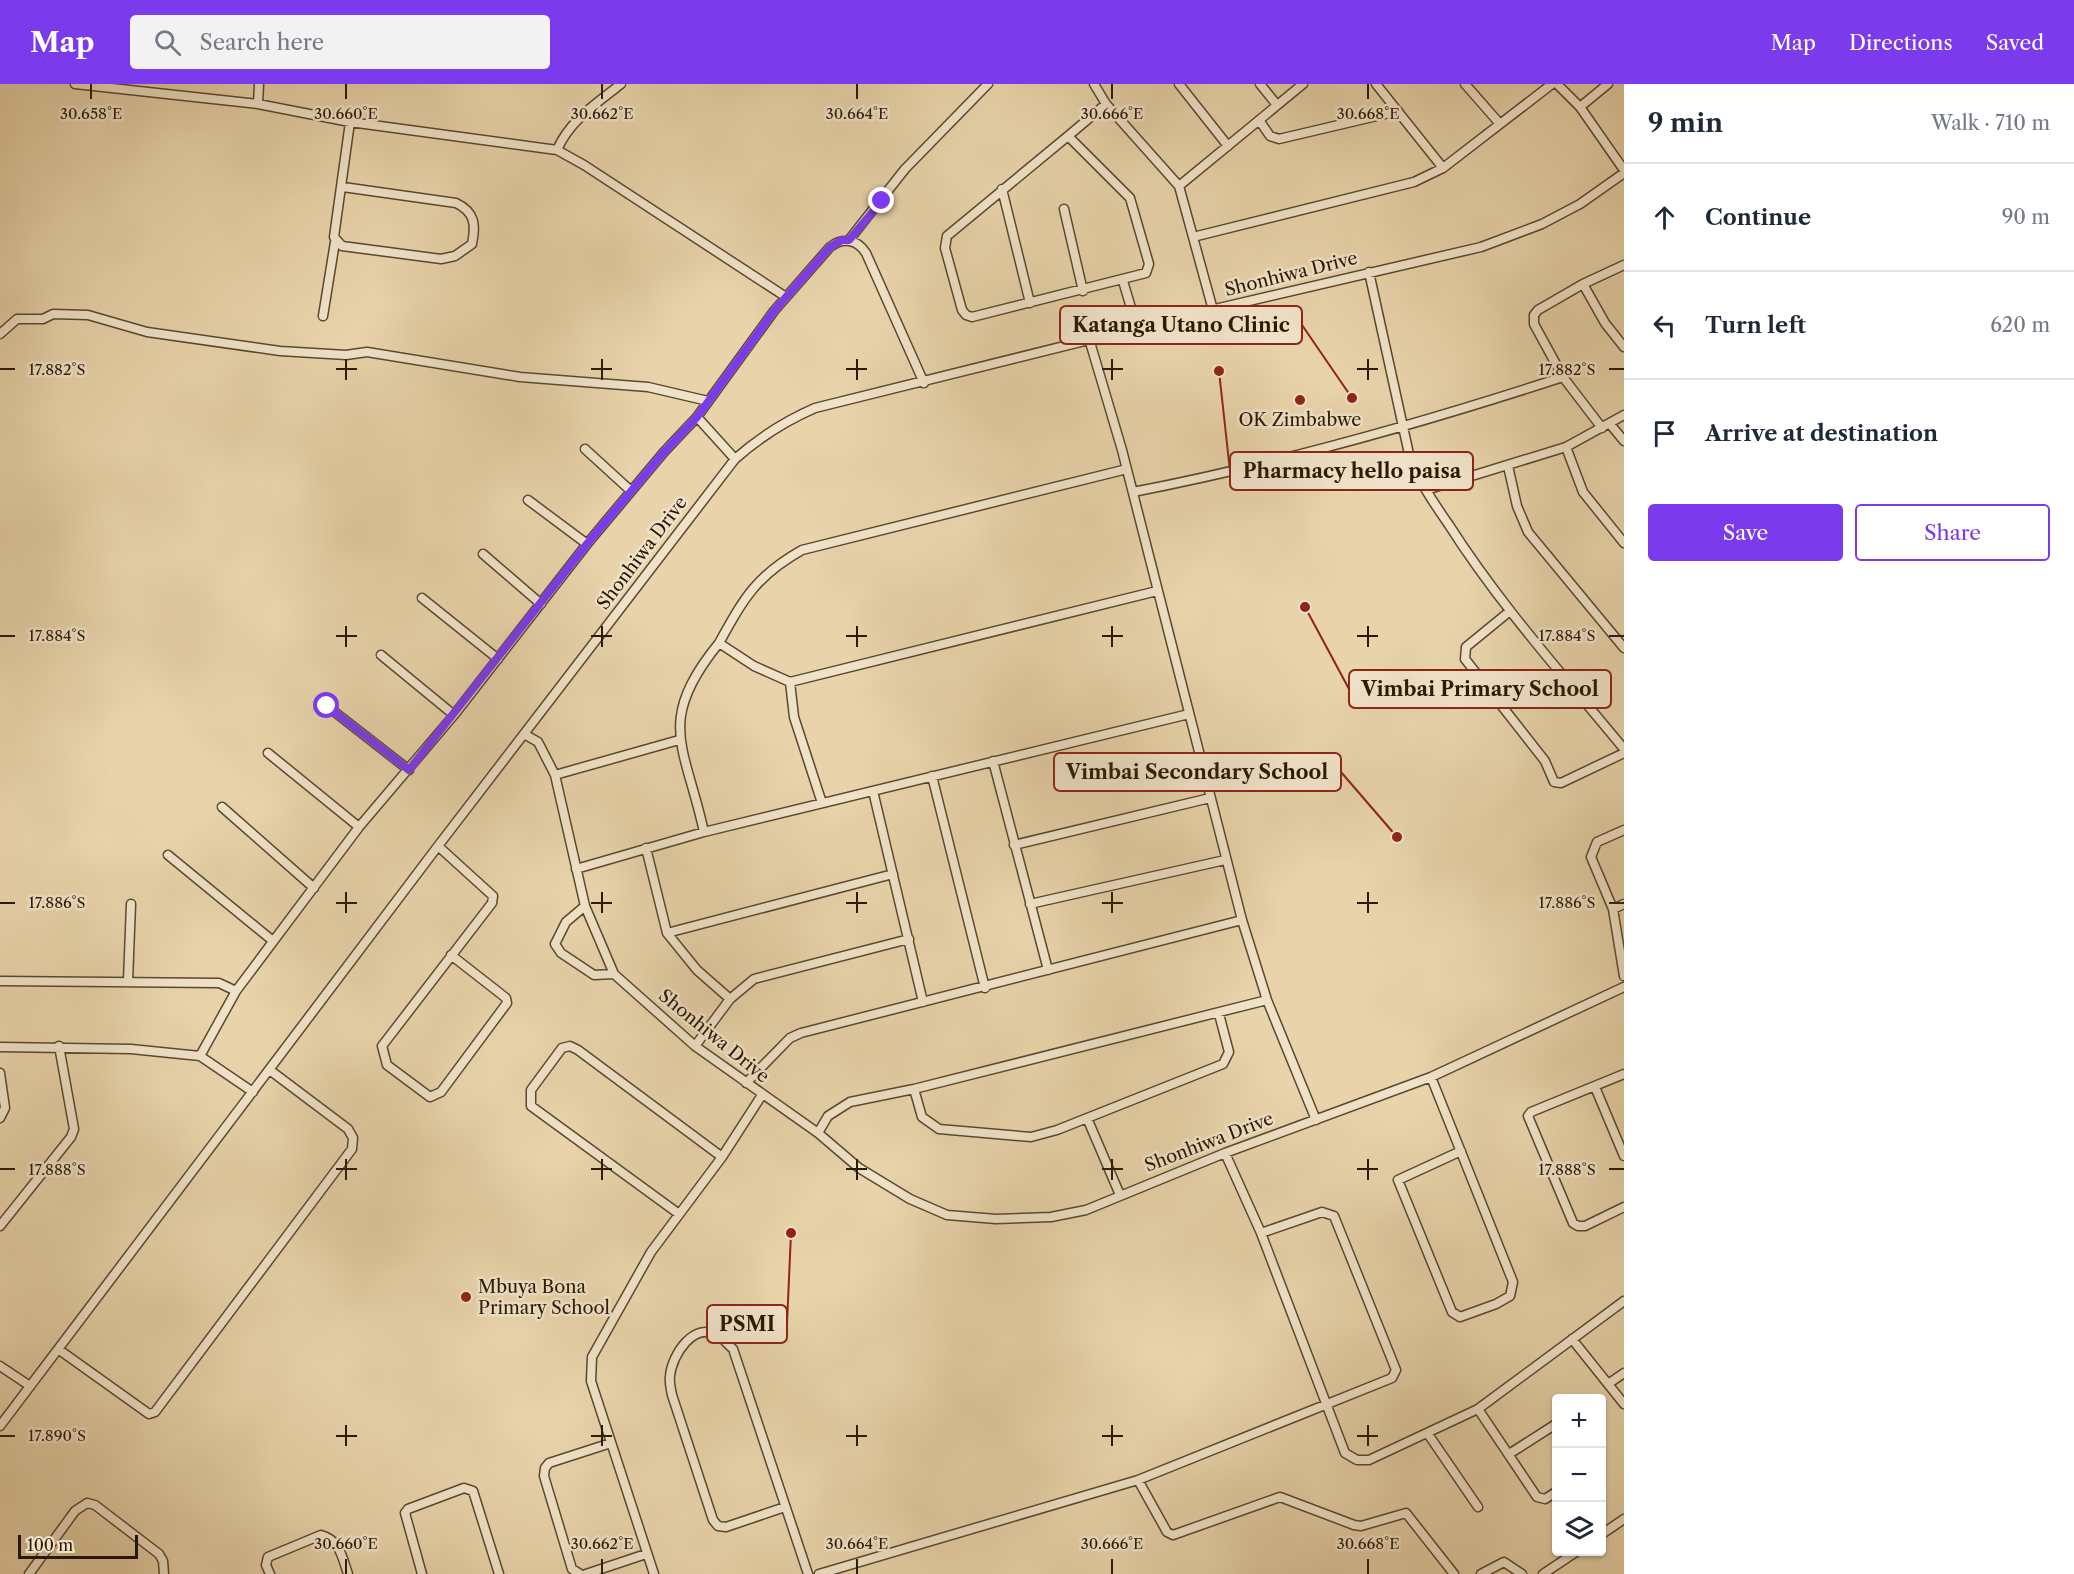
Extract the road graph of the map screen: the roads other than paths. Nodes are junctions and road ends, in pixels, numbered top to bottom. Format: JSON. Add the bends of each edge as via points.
{"nodes":[{"id":1,"x":75,"y":84,"type":"edge"},
{"id":2,"x":259,"y":84,"type":"edge"},
{"id":3,"x":621,"y":84,"type":"edge"},
{"id":4,"x":988,"y":84,"type":"edge"},
{"id":5,"x":1094,"y":84,"type":"edge"},
{"id":6,"x":1179,"y":84,"type":"edge"},
{"id":7,"x":1260,"y":84,"type":"edge"},
{"id":8,"x":1303,"y":84,"type":"edge"},
{"id":9,"x":1376,"y":84,"type":"edge"},
{"id":10,"x":1465,"y":84,"type":"edge"},
{"id":11,"x":1552,"y":84,"type":"edge"},
{"id":12,"x":1557,"y":84,"type":"edge"},
{"id":13,"x":1608,"y":84,"type":"edge"},
{"id":14,"x":258,"y":104,"type":"junction"},
{"id":15,"x":1106,"y":104,"type":"junction"},
{"id":16,"x":1277,"y":105,"type":"junction"},
{"id":17,"x":1580,"y":107,"type":"junction"},
{"id":18,"x":1398,"y":111,"type":"junction"},
{"id":19,"x":1259,"y":120,"type":"junction"},
{"id":20,"x":350,"y":122,"type":"junction"},
{"id":21,"x":1500,"y":124,"type":"junction"},
{"id":22,"x":1068,"y":136,"type":"junction"},
{"id":23,"x":1228,"y":146,"type":"junction"},
{"id":24,"x":556,"y":150,"type":"junction"},
{"id":25,"x":1443,"y":168,"type":"junction"},
{"id":26,"x":1624,"y":171,"type":"edge"},
{"id":27,"x":1179,"y":186,"type":"junction"},
{"id":28,"x":343,"y":187,"type":"junction"},
{"id":29,"x":1002,"y":189,"type":"junction"},
{"id":30,"x":1064,"y":209,"type":"dead end"},
{"id":31,"x":1193,"y":237,"type":"junction"},
{"id":32,"x":849,"y":240,"type":"junction"},
{"id":33,"x":336,"y":242,"type":"junction"},
{"id":34,"x":1624,"y":265,"type":"edge"},
{"id":35,"x":1369,"y":272,"type":"junction"},
{"id":36,"x":1123,"y":281,"type":"junction"},
{"id":37,"x":1583,"y":284,"type":"junction"},
{"id":38,"x":1083,"y":291,"type":"junction"},
{"id":39,"x":786,"y":297,"type":"junction"},
{"id":40,"x":1030,"y":303,"type":"junction"},
{"id":41,"x":1213,"y":310,"type":"junction"},
{"id":42,"x":323,"y":316,"type":"dead end"},
{"id":43,"x":1137,"y":328,"type":"junction"},
{"id":44,"x":0,"y":334,"type":"edge"},
{"id":45,"x":1090,"y":342,"type":"junction"},
{"id":46,"x":1624,"y":347,"type":"edge"},
{"id":47,"x":1563,"y":377,"type":"junction"},
{"id":48,"x":924,"y":383,"type":"junction"},
{"id":49,"x":708,"y":401,"type":"junction"},
{"id":50,"x":1624,"y":415,"type":"edge"},
{"id":51,"x":697,"y":417,"type":"junction"},
{"id":52,"x":1606,"y":426,"type":"junction"},
{"id":53,"x":1404,"y":427,"type":"junction"},
{"id":54,"x":1624,"y":441,"type":"edge"},
{"id":55,"x":1566,"y":447,"type":"junction"},
{"id":56,"x":585,"y":449,"type":"dead end"},
{"id":57,"x":735,"y":459,"type":"junction"},
{"id":58,"x":1508,"y":466,"type":"junction"},
{"id":59,"x":1127,"y":469,"type":"junction"},
{"id":60,"x":1426,"y":490,"type":"junction"},
{"id":61,"x":631,"y":491,"type":"junction"},
{"id":62,"x":1133,"y":492,"type":"junction"},
{"id":63,"x":528,"y":500,"type":"dead end"},
{"id":64,"x":1624,"y":543,"type":"edge"},
{"id":65,"x":587,"y":544,"type":"junction"},
{"id":66,"x":483,"y":554,"type":"dead end"},
{"id":67,"x":1157,"y":591,"type":"junction"},
{"id":68,"x":422,"y":598,"type":"dead end"},
{"id":69,"x":541,"y":604,"type":"junction"},
{"id":70,"x":1510,"y":611,"type":"junction"},
{"id":71,"x":719,"y":643,"type":"junction"},
{"id":72,"x":1624,"y":648,"type":"edge"},
{"id":73,"x":381,"y":655,"type":"dead end"},
{"id":74,"x":498,"y":659,"type":"junction"},
{"id":75,"x":790,"y":682,"type":"junction"},
{"id":76,"x":327,"y":706,"type":"dead end"},
{"id":77,"x":1189,"y":714,"type":"junction"},
{"id":78,"x":454,"y":715,"type":"junction"},
{"id":79,"x":524,"y":734,"type":"junction"},
{"id":80,"x":679,"y":740,"type":"junction"},
{"id":81,"x":1624,"y":751,"type":"edge"},
{"id":82,"x":268,"y":753,"type":"dead end"},
{"id":83,"x":993,"y":761,"type":"junction"},
{"id":84,"x":409,"y":770,"type":"junction"},
{"id":85,"x":555,"y":775,"type":"junction"},
{"id":86,"x":932,"y":776,"type":"junction"},
{"id":87,"x":873,"y":791,"type":"junction"},
{"id":88,"x":1210,"y":798,"type":"junction"},
{"id":89,"x":822,"y":803,"type":"junction"},
{"id":90,"x":222,"y":807,"type":"dead end"},
{"id":91,"x":359,"y":827,"type":"junction"},
{"id":92,"x":1624,"y":830,"type":"edge"},
{"id":93,"x":704,"y":832,"type":"junction"},
{"id":94,"x":1014,"y":844,"type":"junction"},
{"id":95,"x":438,"y":846,"type":"junction"},
{"id":96,"x":646,"y":848,"type":"junction"},
{"id":97,"x":168,"y":855,"type":"dead end"},
{"id":98,"x":1225,"y":860,"type":"junction"},
{"id":99,"x":576,"y":869,"type":"junction"},
{"id":100,"x":893,"y":874,"type":"junction"},
{"id":101,"x":314,"y":888,"type":"junction"},
{"id":102,"x":131,"y":904,"type":"dead end"},
{"id":103,"x":1030,"y":904,"type":"junction"},
{"id":104,"x":1624,"y":904,"type":"edge"},
{"id":105,"x":585,"y":906,"type":"junction"},
{"id":106,"x":1613,"y":909,"type":"junction"},
{"id":107,"x":1242,"y":920,"type":"junction"},
{"id":108,"x":667,"y":933,"type":"junction"},
{"id":109,"x":909,"y":939,"type":"junction"},
{"id":110,"x":273,"y":941,"type":"junction"},
{"id":111,"x":451,"y":955,"type":"junction"},
{"id":112,"x":1048,"y":970,"type":"junction"},
{"id":113,"x":614,"y":974,"type":"junction"},
{"id":114,"x":1624,"y":976,"type":"edge"},
{"id":115,"x":0,"y":981,"type":"edge"},
{"id":116,"x":128,"y":981,"type":"junction"},
{"id":117,"x":1624,"y":987,"type":"edge"},
{"id":118,"x":985,"y":988,"type":"junction"},
{"id":119,"x":236,"y":992,"type":"junction"},
{"id":120,"x":730,"y":999,"type":"junction"},
{"id":121,"x":1267,"y":1000,"type":"junction"},
{"id":122,"x":924,"y":1002,"type":"junction"},
{"id":123,"x":1220,"y":1014,"type":"junction"},
{"id":124,"x":59,"y":1046,"type":"junction"},
{"id":125,"x":695,"y":1046,"type":"junction"},
{"id":126,"x":0,"y":1047,"type":"edge"},
{"id":127,"x":200,"y":1056,"type":"junction"},
{"id":128,"x":271,"y":1071,"type":"junction"},
{"id":129,"x":0,"y":1073,"type":"edge"},
{"id":130,"x":1624,"y":1074,"type":"edge"},
{"id":131,"x":1431,"y":1077,"type":"junction"},
{"id":132,"x":746,"y":1083,"type":"junction"},
{"id":133,"x":1595,"y":1087,"type":"junction"},
{"id":134,"x":914,"y":1089,"type":"junction"},
{"id":135,"x":253,"y":1092,"type":"junction"},
{"id":136,"x":762,"y":1095,"type":"junction"},
{"id":137,"x":0,"y":1118,"type":"edge"},
{"id":138,"x":1087,"y":1118,"type":"junction"},
{"id":139,"x":1316,"y":1120,"type":"junction"},
{"id":140,"x":818,"y":1133,"type":"junction"},
{"id":141,"x":1461,"y":1151,"type":"junction"},
{"id":142,"x":1225,"y":1153,"type":"junction"},
{"id":143,"x":1624,"y":1156,"type":"edge"},
{"id":144,"x":722,"y":1157,"type":"junction"},
{"id":145,"x":1120,"y":1195,"type":"junction"},
{"id":146,"x":1624,"y":1207,"type":"edge"},
{"id":147,"x":679,"y":1214,"type":"junction"},
{"id":148,"x":0,"y":1226,"type":"edge"},
{"id":149,"x":1261,"y":1233,"type":"junction"},
{"id":150,"x":1624,"y":1301,"type":"edge"},
{"id":151,"x":1572,"y":1340,"type":"junction"},
{"id":152,"x":58,"y":1349,"type":"junction"},
{"id":153,"x":0,"y":1366,"type":"edge"},
{"id":154,"x":1624,"y":1373,"type":"edge"},
{"id":155,"x":1608,"y":1384,"type":"junction"},
{"id":156,"x":30,"y":1386,"type":"junction"},
{"id":157,"x":1624,"y":1404,"type":"edge"},
{"id":158,"x":1328,"y":1405,"type":"junction"},
{"id":159,"x":1478,"y":1409,"type":"junction"},
{"id":160,"x":0,"y":1426,"type":"edge"},
{"id":161,"x":1552,"y":1427,"type":"edge"},
{"id":162,"x":1428,"y":1434,"type":"junction"},
{"id":163,"x":611,"y":1443,"type":"junction"},
{"id":164,"x":1509,"y":1454,"type":"junction"},
{"id":165,"x":1138,"y":1480,"type":"junction"},
{"id":166,"x":1552,"y":1495,"type":"edge"},
{"id":167,"x":785,"y":1507,"type":"junction"},
{"id":168,"x":1478,"y":1507,"type":"dead end"},
{"id":169,"x":1624,"y":1519,"type":"edge"},
{"id":170,"x":1606,"y":1531,"type":"edge"},
{"id":171,"x":646,"y":1554,"type":"junction"},
{"id":172,"x":1569,"y":1556,"type":"edge"},
{"id":173,"x":28,"y":1574,"type":"edge"},
{"id":174,"x":164,"y":1574,"type":"edge"},
{"id":175,"x":270,"y":1574,"type":"edge"},
{"id":176,"x":348,"y":1574,"type":"edge"},
{"id":177,"x":422,"y":1574,"type":"edge"},
{"id":178,"x":499,"y":1574,"type":"edge"},
{"id":179,"x":580,"y":1574,"type":"edge"},
{"id":180,"x":586,"y":1574,"type":"edge"},
{"id":181,"x":654,"y":1574,"type":"edge"},
{"id":182,"x":807,"y":1574,"type":"edge"},
{"id":183,"x":819,"y":1574,"type":"edge"},
{"id":184,"x":1454,"y":1574,"type":"edge"},
{"id":185,"x":1481,"y":1574,"type":"edge"},
{"id":186,"x":1522,"y":1574,"type":"edge"},
{"id":187,"x":1543,"y":1574,"type":"edge"}],
"edges":[{"from":1,"to":14,"type":"street"},
{"from":2,"to":14,"type":"street"},
{"from":3,"to":24,"type":"street","via":[[565,131]]},
{"from":4,"to":32,"type":"street","via":[[905,169]]},
{"from":5,"to":15,"type":"street"},
{"from":6,"to":23,"type":"street"},
{"from":7,"to":16,"type":"street"},
{"from":8,"to":16,"type":"street"},
{"from":9,"to":18,"type":"street"},
{"from":10,"to":21,"type":"street"},
{"from":11,"to":21,"type":"street"},
{"from":12,"to":17,"type":"street"},
{"from":13,"to":17,"type":"street"},
{"from":14,"to":20,"type":"street"},
{"from":15,"to":22,"type":"street"},
{"from":15,"to":27,"type":"street"},
{"from":16,"to":19,"type":"street"},
{"from":17,"to":26,"type":"street"},
{"from":18,"to":19,"type":"street","via":[[1280,139],[1270,136]]},
{"from":18,"to":25,"type":"street"},
{"from":19,"to":23,"type":"street"},
{"from":20,"to":24,"type":"street"},
{"from":20,"to":28,"type":"street"},
{"from":21,"to":25,"type":"street"},
{"from":22,"to":29,"type":"street"},
{"from":22,"to":36,"type":"street","via":[[1132,204],[1149,270]]},
{"from":23,"to":27,"type":"street"},
{"from":24,"to":39,"type":"street"},
{"from":25,"to":31,"type":"street","via":[[1388,190]]},
{"from":26,"to":35,"type":"street","name":"Shonhiwa Drive","via":[[1580,204],[1512,237]]},
{"from":27,"to":31,"type":"street"},
{"from":28,"to":33,"type":"street"},
{"from":28,"to":33,"type":"street","via":[[456,203],[467,209],[475,227],[472,244],[455,256],[441,259]]},
{"from":29,"to":40,"type":"street"},
{"from":29,"to":40,"type":"street","via":[[949,232],[945,248],[966,315],[972,317]]},
{"from":30,"to":38,"type":"street"},
{"from":31,"to":41,"type":"street"},
{"from":32,"to":39,"type":"street","via":[[830,247]]},
{"from":32,"to":48,"type":"street","via":[[866,253]]},
{"from":33,"to":42,"type":"street"},
{"from":34,"to":37,"type":"street"},
{"from":35,"to":41,"type":"street","name":"Shonhiwa Drive"},
{"from":35,"to":53,"type":"street"},
{"from":36,"to":38,"type":"street"},
{"from":36,"to":43,"type":"street"},
{"from":37,"to":46,"type":"street"},
{"from":37,"to":47,"type":"street","via":[[1534,315],[1534,324]]},
{"from":38,"to":40,"type":"street"},
{"from":39,"to":49,"type":"street"},
{"from":41,"to":43,"type":"street","name":"Shonhiwa Drive"},
{"from":43,"to":45,"type":"street","name":"Shonhiwa Drive"},
{"from":44,"to":49,"type":"street","via":[[17,319],[88,315],[147,332],[280,351],[346,355],[367,352],[520,377],[648,387]]},
{"from":45,"to":48,"type":"street","name":"Shonhiwa Drive"},
{"from":45,"to":59,"type":"street"},
{"from":47,"to":52,"type":"street"},
{"from":47,"to":53,"type":"street"},
{"from":48,"to":57,"type":"street","name":"Shonhiwa Drive","via":[[815,408],[771,430]]},
{"from":49,"to":51,"type":"street"},
{"from":50,"to":52,"type":"street"},
{"from":51,"to":57,"type":"street"},
{"from":51,"to":61,"type":"street"},
{"from":52,"to":54,"type":"street"},
{"from":52,"to":55,"type":"street"},
{"from":53,"to":60,"type":"street","via":[[1416,475]]},
{"from":53,"to":62,"type":"street"},
{"from":55,"to":58,"type":"street"},
{"from":55,"to":64,"type":"street","via":[[1583,492]]},
{"from":56,"to":61,"type":"street"},
{"from":57,"to":79,"type":"street","name":"Shonhiwa Drive"},
{"from":58,"to":60,"type":"street"},
{"from":58,"to":72,"type":"street","via":[[1528,532]]},
{"from":59,"to":62,"type":"street"},
{"from":59,"to":71,"type":"street","via":[[802,550],[776,565],[753,586]]},
{"from":60,"to":70,"type":"street"},
{"from":61,"to":65,"type":"street"},
{"from":62,"to":67,"type":"street"},
{"from":63,"to":65,"type":"street"},
{"from":65,"to":69,"type":"street"},
{"from":66,"to":69,"type":"street"},
{"from":67,"to":75,"type":"street"},
{"from":67,"to":77,"type":"street"},
{"from":68,"to":74,"type":"street"},
{"from":69,"to":74,"type":"street"},
{"from":70,"to":81,"type":"street"},
{"from":70,"to":81,"type":"street","via":[[1466,647],[1465,659],[1545,761],[1554,782],[1562,783]]},
{"from":71,"to":75,"type":"street","via":[[754,666]]},
{"from":71,"to":80,"type":"street","via":[[682,702]]},
{"from":73,"to":78,"type":"street"},
{"from":74,"to":78,"type":"street"},
{"from":75,"to":89,"type":"street","via":[[794,717]]},
{"from":76,"to":84,"type":"street"},
{"from":77,"to":83,"type":"street"},
{"from":77,"to":88,"type":"street"},
{"from":78,"to":84,"type":"street"},
{"from":79,"to":85,"type":"street","name":"Shonhiwa Drive","via":[[538,742]]},
{"from":79,"to":95,"type":"street"},
{"from":80,"to":85,"type":"street"},
{"from":80,"to":93,"type":"street"},
{"from":82,"to":91,"type":"street"},
{"from":83,"to":86,"type":"street"},
{"from":83,"to":94,"type":"street"},
{"from":84,"to":91,"type":"street"},
{"from":85,"to":99,"type":"street","name":"Shonhiwa Drive"},
{"from":86,"to":87,"type":"street"},
{"from":86,"to":118,"type":"street"},
{"from":87,"to":89,"type":"street"},
{"from":87,"to":100,"type":"street"},
{"from":88,"to":94,"type":"street"},
{"from":88,"to":98,"type":"street"},
{"from":89,"to":93,"type":"street"},
{"from":90,"to":101,"type":"street"},
{"from":91,"to":101,"type":"street"},
{"from":92,"to":106,"type":"street","via":[[1597,842],[1591,857]]},
{"from":93,"to":96,"type":"street"},
{"from":94,"to":103,"type":"street"},
{"from":95,"to":111,"type":"street","via":[[493,896],[492,903]]},
{"from":95,"to":128,"type":"street"},
{"from":96,"to":99,"type":"street"},
{"from":96,"to":108,"type":"street"},
{"from":97,"to":110,"type":"street"},
{"from":98,"to":103,"type":"street"},
{"from":98,"to":107,"type":"street"},
{"from":99,"to":105,"type":"street","name":"Shonhiwa Drive"},
{"from":100,"to":108,"type":"street"},
{"from":100,"to":109,"type":"street"},
{"from":101,"to":110,"type":"street"},
{"from":102,"to":116,"type":"street"},
{"from":103,"to":112,"type":"street"},
{"from":104,"to":106,"type":"street"},
{"from":105,"to":113,"type":"street","name":"Shonhiwa Drive"},
{"from":105,"to":113,"type":"street","via":[[566,922],[555,944],[561,953],[594,975]]},
{"from":106,"to":114,"type":"street"},
{"from":107,"to":112,"type":"street"},
{"from":107,"to":121,"type":"street"},
{"from":108,"to":120,"type":"street","via":[[697,970]]},
{"from":109,"to":120,"type":"street","via":[[754,979]]},
{"from":109,"to":122,"type":"street"},
{"from":110,"to":119,"type":"street"},
{"from":111,"to":111,"type":"street","via":[[382,1046],[387,1065],[430,1097],[441,1092],[507,1003],[506,998]]},
{"from":112,"to":118,"type":"street"},
{"from":113,"to":125,"type":"street","name":"Shonhiwa Drive"},
{"from":115,"to":116,"type":"street"},
{"from":116,"to":119,"type":"street","via":[[219,983]]},
{"from":117,"to":131,"type":"street","name":"Shonhiwa Drive"},
{"from":118,"to":122,"type":"street"},
{"from":119,"to":127,"type":"street"},
{"from":120,"to":125,"type":"street"},
{"from":121,"to":123,"type":"street"},
{"from":121,"to":139,"type":"street"},
{"from":122,"to":132,"type":"street","via":[[790,1038]]},
{"from":123,"to":134,"type":"street"},
{"from":123,"to":138,"type":"street","via":[[1229,1052],[1223,1064]]},
{"from":124,"to":126,"type":"street"},
{"from":124,"to":127,"type":"street"},
{"from":124,"to":148,"type":"street","via":[[74,1129]]},
{"from":125,"to":132,"type":"street","name":"Shonhiwa Drive"},
{"from":127,"to":135,"type":"street"},
{"from":128,"to":135,"type":"street"},
{"from":128,"to":152,"type":"street","via":[[348,1129],[353,1138],[352,1149],[155,1412],[149,1414]]},
{"from":129,"to":137,"type":"street","via":[[5,1108]]},
{"from":130,"to":133,"type":"street"},
{"from":131,"to":139,"type":"street","name":"Shonhiwa Drive"},
{"from":131,"to":141,"type":"street"},
{"from":132,"to":136,"type":"street","name":"Shonhiwa Drive"},
{"from":133,"to":143,"type":"street"},
{"from":133,"to":146,"type":"street","via":[[1531,1112],[1528,1122],[1573,1223],[1585,1226]]},
{"from":134,"to":138,"type":"street","via":[[922,1117],[948,1131],[1031,1137]]},
{"from":134,"to":140,"type":"street","via":[[850,1102],[828,1116]]},
{"from":135,"to":152,"type":"street"},
{"from":136,"to":140,"type":"street","name":"Shonhiwa Drive"},
{"from":136,"to":144,"type":"street"},
{"from":138,"to":145,"type":"street"},
{"from":139,"to":142,"type":"street","name":"Shonhiwa Drive"},
{"from":140,"to":145,"type":"street","name":"Shonhiwa Drive","via":[[859,1168],[910,1199],[947,1215],[996,1219],[1052,1217],[1086,1210]]},
{"from":141,"to":141,"type":"street","via":[[1514,1289],[1496,1304],[1460,1317],[1452,1312],[1398,1180]]},
{"from":142,"to":145,"type":"street","name":"Shonhiwa Drive"},
{"from":142,"to":149,"type":"street"},
{"from":144,"to":147,"type":"street"},
{"from":144,"to":147,"type":"street","via":[[578,1050],[562,1048],[531,1090],[531,1106]]},
{"from":147,"to":163,"type":"street","via":[[651,1252],[592,1357],[591,1381]]},
{"from":149,"to":158,"type":"street"},
{"from":149,"to":158,"type":"street","via":[[1322,1212],[1334,1216],[1396,1370],[1392,1378]]},
{"from":150,"to":151,"type":"street"},
{"from":151,"to":155,"type":"street"},
{"from":151,"to":159,"type":"street"},
{"from":152,"to":156,"type":"street"},
{"from":153,"to":156,"type":"street"},
{"from":154,"to":155,"type":"street"},
{"from":155,"to":157,"type":"street"},
{"from":156,"to":160,"type":"street"},
{"from":158,"to":162,"type":"street","via":[[1345,1453],[1357,1460],[1369,1460]]},
{"from":158,"to":165,"type":"street"},
{"from":159,"to":162,"type":"street"},
{"from":159,"to":164,"type":"street"},
{"from":161,"to":164,"type":"street"},
{"from":162,"to":168,"type":"street"},
{"from":163,"to":171,"type":"street"},
{"from":163,"to":179,"type":"street","via":[[549,1463],[545,1468],[544,1476],[572,1569]]},
{"from":164,"to":166,"type":"street","via":[[1537,1497],[1545,1499]]},
{"from":165,"to":183,"type":"street"},
{"from":165,"to":184,"type":"street","via":[[1167,1532],[1173,1535],[1280,1497],[1361,1526],[1406,1513]]},
{"from":167,"to":167,"type":"street","via":[[733,1349],[717,1335],[696,1334],[687,1340],[676,1358],[669,1379],[713,1520],[726,1527]]},
{"from":167,"to":182,"type":"street"},
{"from":169,"to":170,"type":"street"},
{"from":171,"to":180,"type":"street"},
{"from":171,"to":181,"type":"street"},
{"from":172,"to":187,"type":"street"},
{"from":173,"to":174,"type":"street","via":[[75,1511],[87,1503],[159,1554],[164,1560]]},
{"from":175,"to":176,"type":"street","via":[[268,1557],[321,1535],[338,1545]]},
{"from":177,"to":178,"type":"street","via":[[405,1513],[464,1488],[473,1491]]},
{"from":185,"to":186,"type":"street","via":[[1504,1562]]}]}
